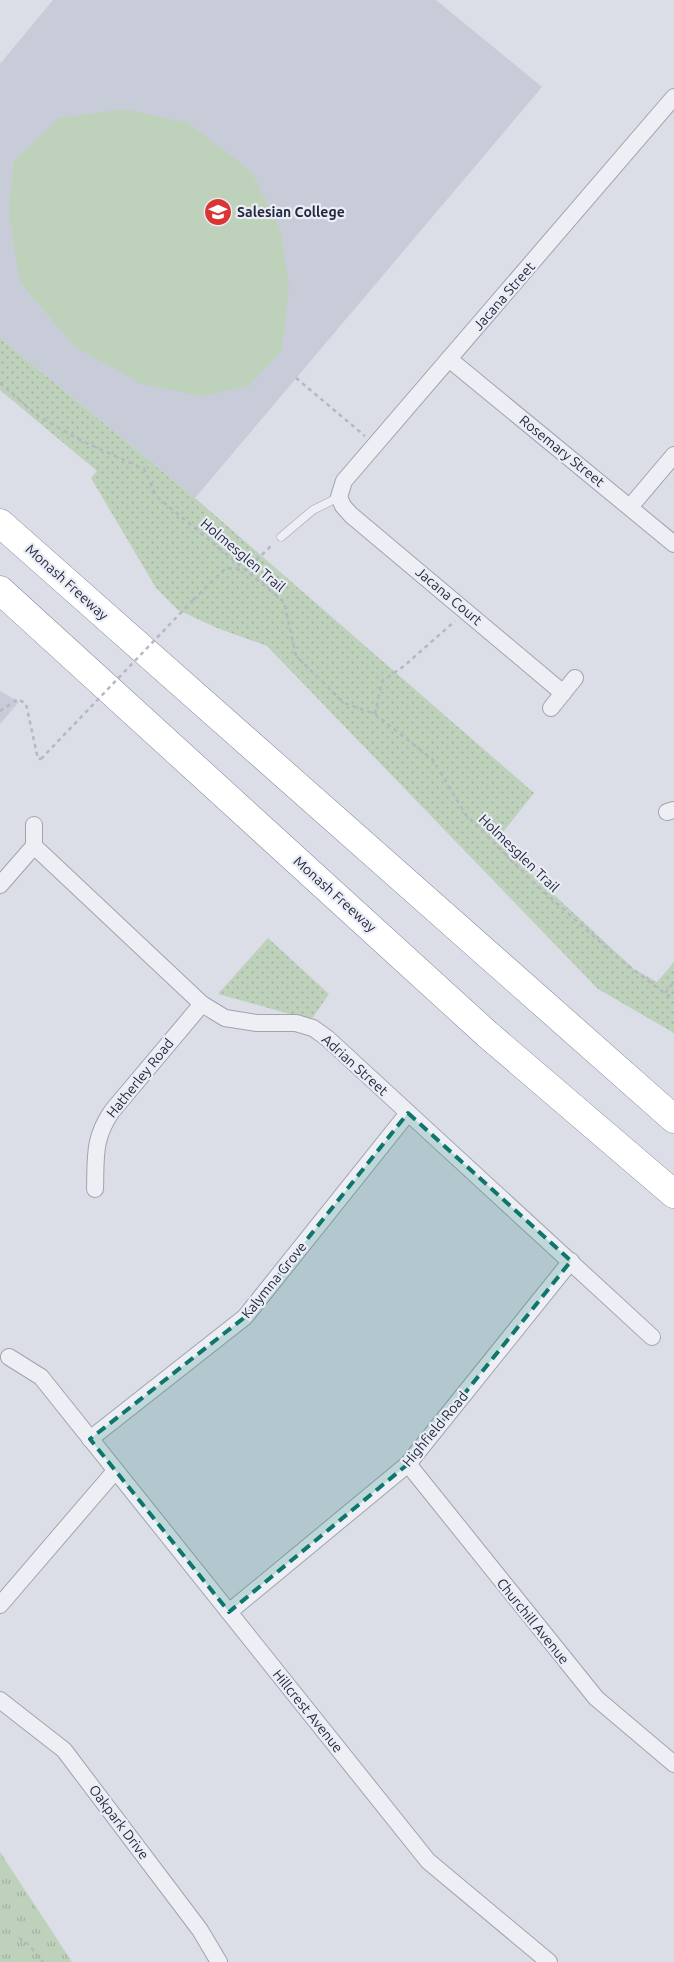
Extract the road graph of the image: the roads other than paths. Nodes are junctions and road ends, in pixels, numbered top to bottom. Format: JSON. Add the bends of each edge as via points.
{"nodes":[{"id":1,"x":674,"y":97,"type":"edge"},
{"id":2,"x":449,"y":360,"type":"junction"},
{"id":3,"x":674,"y":455,"type":"edge"},
{"id":4,"x":339,"y":497,"type":"junction"},
{"id":5,"x":630,"y":507,"type":"junction"},
{"id":6,"x":0,"y":523,"type":"edge"},
{"id":7,"x":281,"y":537,"type":"road end"},
{"id":8,"x":674,"y":544,"type":"edge"},
{"id":9,"x":0,"y":590,"type":"edge"},
{"id":10,"x":575,"y":678,"type":"dead end"},
{"id":11,"x":563,"y":693,"type":"junction"},
{"id":12,"x":551,"y":708,"type":"dead end"},
{"id":13,"x":34,"y":825,"type":"dead end"},
{"id":14,"x":34,"y":846,"type":"junction"},
{"id":15,"x":0,"y":885,"type":"edge"},
{"id":16,"x":202,"y":1004,"type":"junction"},
{"id":17,"x":408,"y":1113,"type":"junction"},
{"id":18,"x":674,"y":1120,"type":"edge"},
{"id":19,"x":95,"y":1189,"type":"dead end"},
{"id":20,"x":674,"y":1194,"type":"edge"},
{"id":21,"x":571,"y":1261,"type":"junction"},
{"id":22,"x":652,"y":1337,"type":"dead end"},
{"id":23,"x":9,"y":1357,"type":"dead end"},
{"id":24,"x":90,"y":1439,"type":"junction"},
{"id":25,"x":408,"y":1464,"type":"junction"},
{"id":26,"x":115,"y":1471,"type":"junction"},
{"id":27,"x":0,"y":1605,"type":"edge"},
{"id":28,"x":229,"y":1612,"type":"junction"},
{"id":29,"x":0,"y":1700,"type":"edge"},
{"id":30,"x":674,"y":1764,"type":"edge"},
{"id":31,"x":219,"y":1962,"type":"edge"},
{"id":32,"x":549,"y":1962,"type":"edge"}],
"edges":[{"from":1,"to":2,"type":"street","name":"Jacana Street"},
{"from":2,"to":4,"type":"street","name":"Jacana Street","via":[[344,482]]},
{"from":2,"to":5,"type":"street","name":"Rosemary Street"},
{"from":3,"to":5,"type":"street"},
{"from":4,"to":7,"type":"lane","via":[[313,510]]},
{"from":4,"to":11,"type":"street","name":"Jacana Court","via":[[352,515]]},
{"from":5,"to":8,"type":"street","name":"Rosemary Street"},
{"from":6,"to":18,"type":"highway","name":"Monash Freeway"},
{"from":9,"to":20,"type":"highway","name":"Monash Freeway","via":[[487,1034]]},
{"from":10,"to":11,"type":"street"},
{"from":11,"to":12,"type":"street"},
{"from":13,"to":14,"type":"street"},
{"from":14,"to":15,"type":"street"},
{"from":14,"to":16,"type":"street","name":"Adrian Street"},
{"from":16,"to":17,"type":"street","name":"Adrian Street","via":[[224,1018],[257,1023],[296,1023],[313,1028],[328,1038]]},
{"from":16,"to":19,"type":"street","name":"Hatherley Road","via":[[102,1125],[96,1144]]},
{"from":17,"to":21,"type":"street","name":"Adrian Street"},
{"from":17,"to":24,"type":"street","name":"Kalymna Grove","via":[[245,1317]]},
{"from":21,"to":22,"type":"street","name":"Adrian Street"},
{"from":21,"to":25,"type":"street","name":"Highfield Road"},
{"from":23,"to":24,"type":"street","name":"Hillcrest Avenue","via":[[41,1376]]},
{"from":24,"to":26,"type":"street","name":"Hillcrest Avenue"},
{"from":25,"to":28,"type":"street","name":"Highfield Road"},
{"from":25,"to":30,"type":"street","name":"Churchill Avenue","via":[[596,1698]]},
{"from":26,"to":27,"type":"street"},
{"from":26,"to":28,"type":"street","name":"Hillcrest Avenue"},
{"from":28,"to":32,"type":"street","name":"Hillcrest Avenue","via":[[428,1861]]},
{"from":29,"to":31,"type":"street","name":"Oakpark Drive","via":[[64,1750],[200,1930]]}]}
